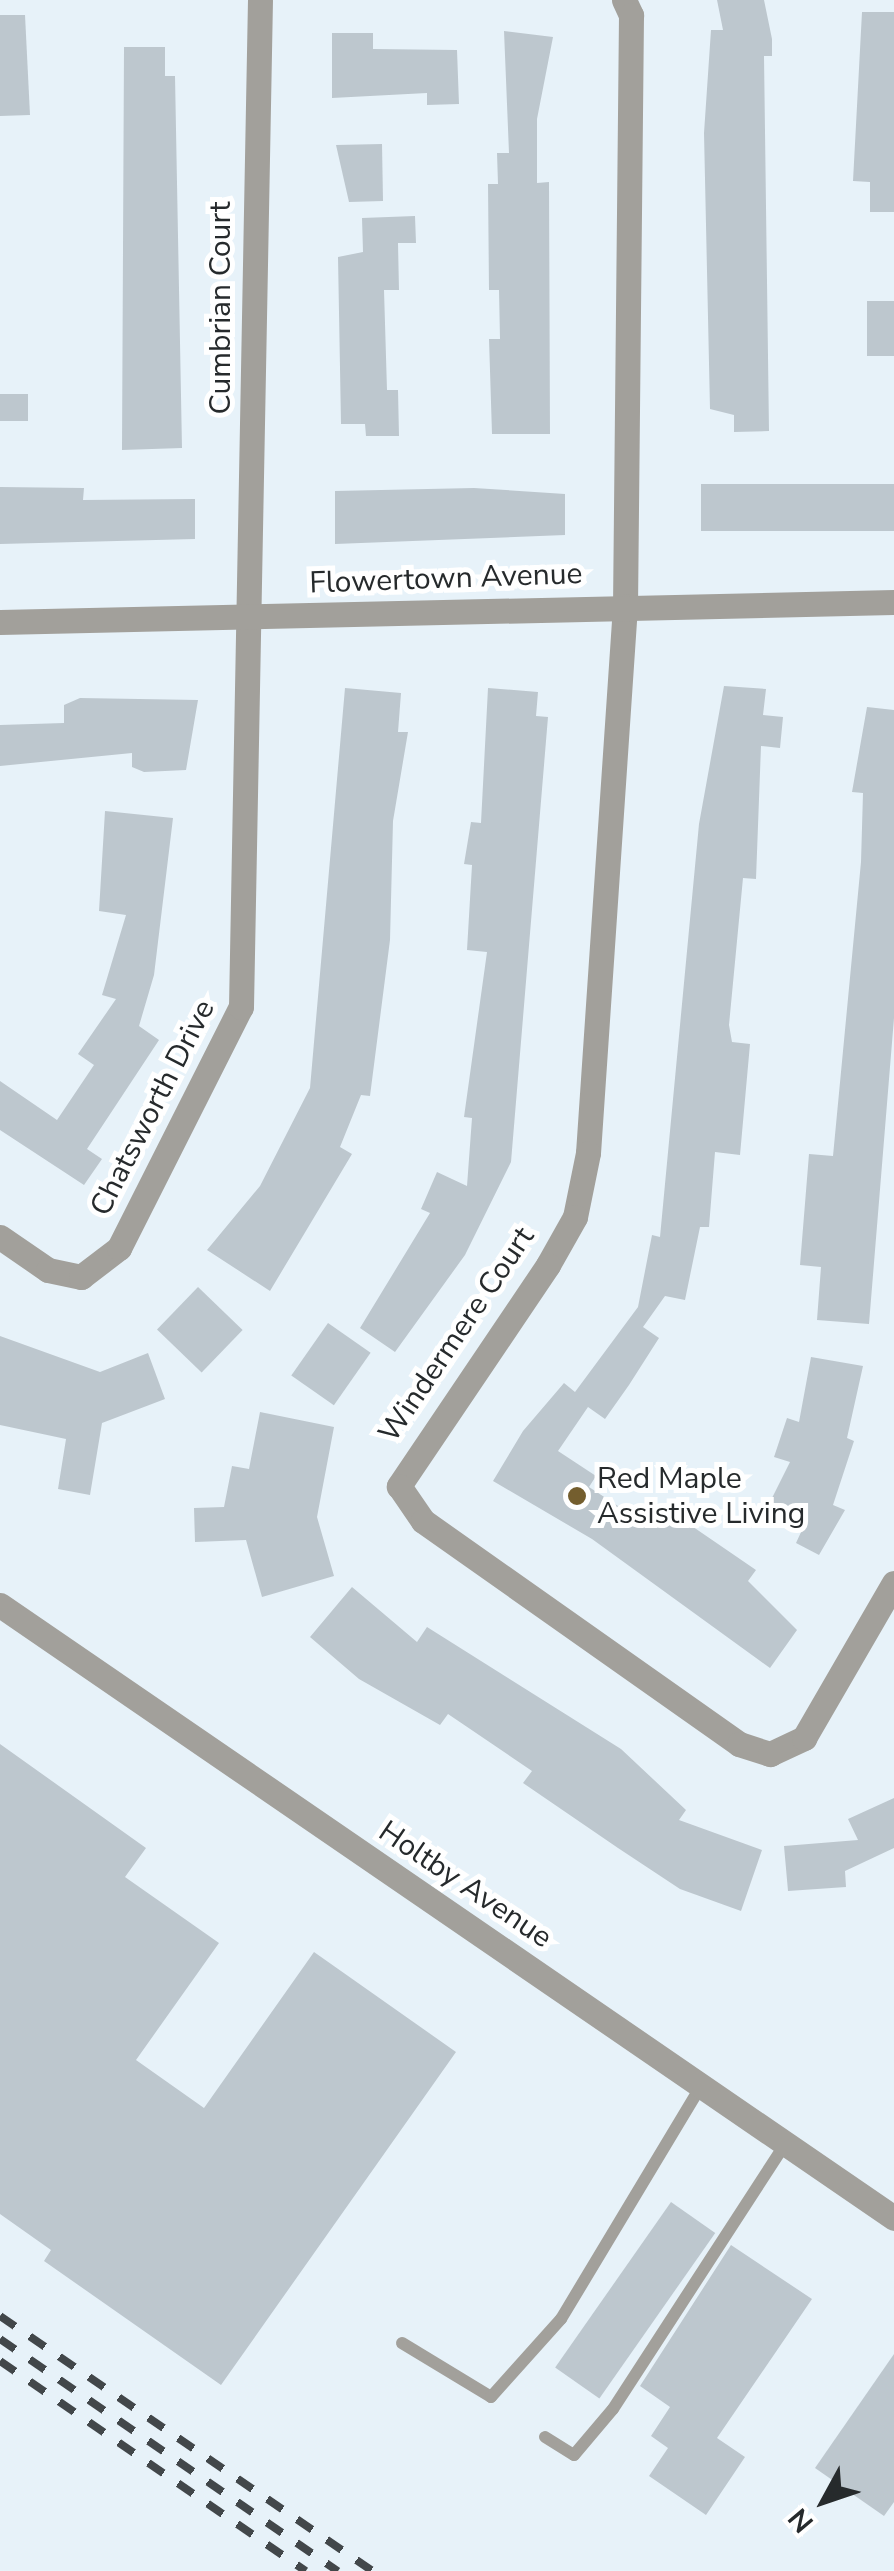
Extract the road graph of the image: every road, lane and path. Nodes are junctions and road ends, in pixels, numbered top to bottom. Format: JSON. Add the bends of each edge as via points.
{"nodes":[{"id":1,"x":260,"y":0,"type":"edge"},
{"id":2,"x":624,"y":0,"type":"edge"},
{"id":3,"x":894,"y":602,"type":"edge"},
{"id":4,"x":625,"y":606,"type":"junction"},
{"id":5,"x":253,"y":618,"type":"junction"},
{"id":6,"x":0,"y":622,"type":"edge"},
{"id":7,"x":0,"y":1237,"type":"edge"},
{"id":8,"x":894,"y":1583,"type":"edge"},
{"id":9,"x":0,"y":1605,"type":"edge"},
{"id":10,"x":701,"y":2086,"type":"junction"},
{"id":11,"x":785,"y":2144,"type":"junction"},
{"id":12,"x":894,"y":2218,"type":"edge"},
{"id":13,"x":402,"y":2342,"type":"dead end"},
{"id":14,"x":545,"y":2437,"type":"dead end"}],
"edges":[{"from":1,"to":5,"type":"street","name":"Cumbrian Court"},
{"from":2,"to":4,"type":"street","via":[[632,16]]},
{"from":3,"to":4,"type":"street","name":"Flowertown Avenue"},
{"from":4,"to":5,"type":"street","name":"Flowertown Avenue"},
{"from":4,"to":8,"type":"street","name":"Windermere Court","via":[[588,1153],[575,1217],[399,1486],[423,1521],[739,1744],[770,1754],[804,1738]]},
{"from":5,"to":6,"type":"street","name":"Flowertown Avenue"},
{"from":5,"to":7,"type":"street","name":"Chatsworth Drive","via":[[242,1007],[119,1248],[80,1277],[48,1270]]},
{"from":9,"to":10,"type":"street","name":"Holtby Avenue"},
{"from":10,"to":11,"type":"street","name":"Holtby Avenue"},
{"from":10,"to":13,"type":"lane","via":[[561,2319],[492,2396]]},
{"from":11,"to":12,"type":"street","name":"Holtby Avenue"},
{"from":11,"to":14,"type":"lane","via":[[613,2410],[574,2455]]}]}
